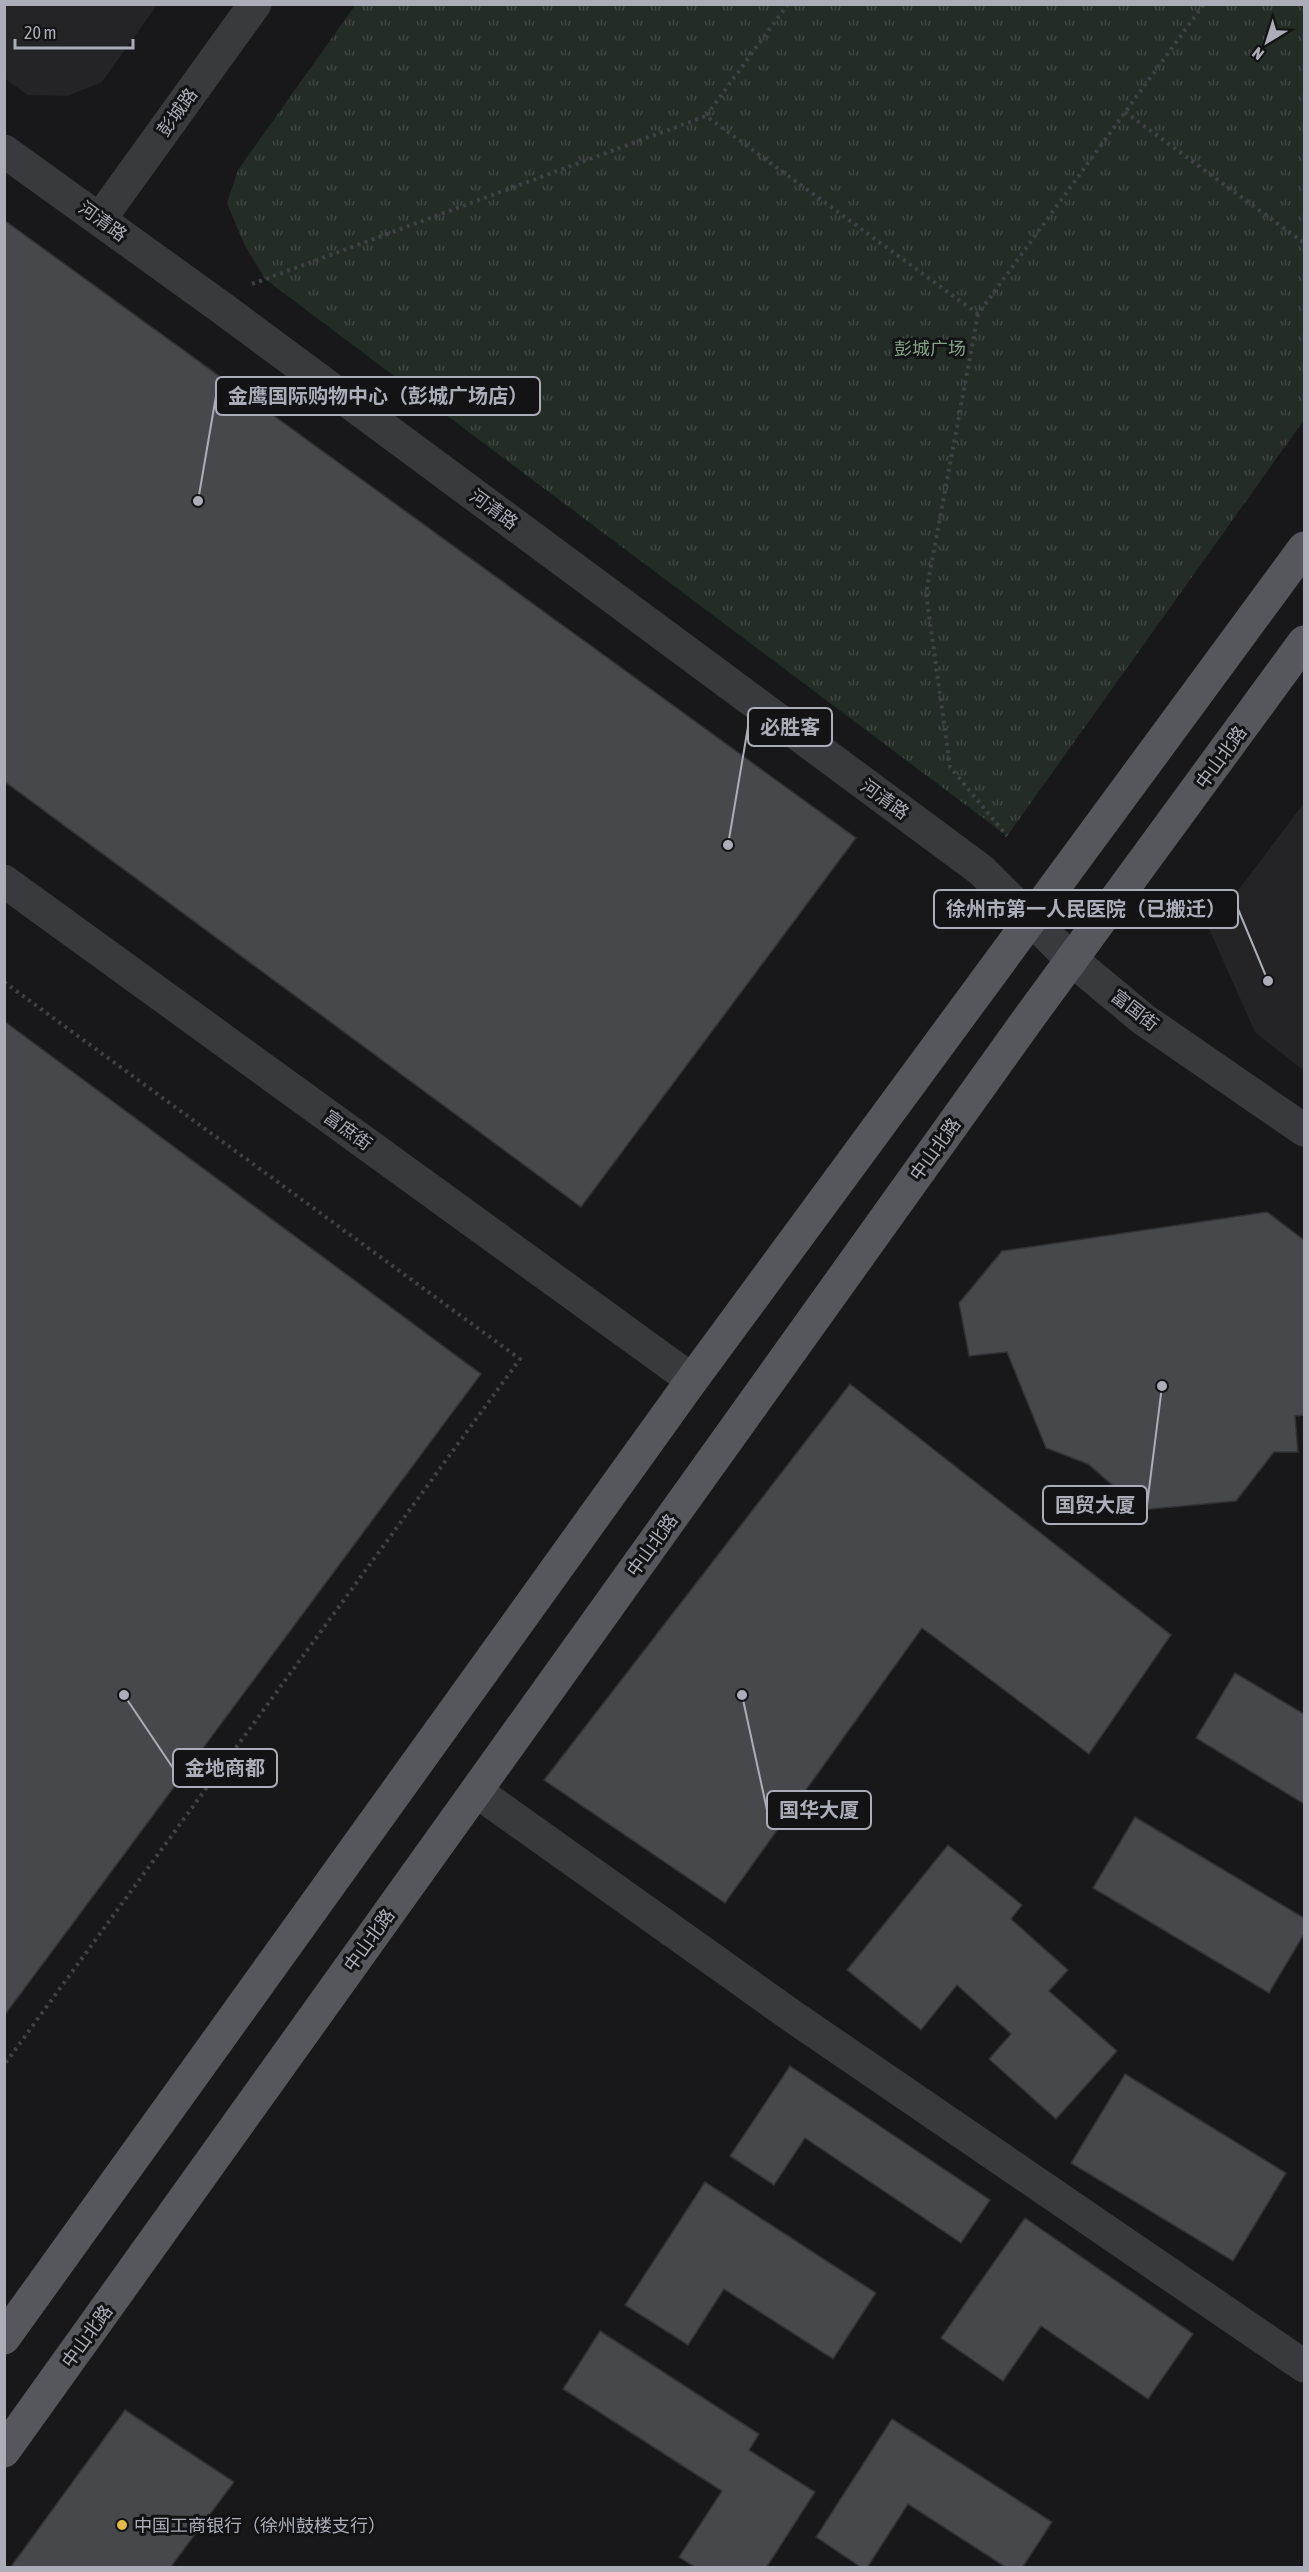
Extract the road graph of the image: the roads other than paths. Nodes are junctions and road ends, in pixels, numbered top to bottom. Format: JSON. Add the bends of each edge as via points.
{"nodes":[{"id":1,"x":255,"y":4,"type":"edge"},
{"id":2,"x":4,"y":151,"type":"edge"},
{"id":3,"x":100,"y":219,"type":"junction"},
{"id":4,"x":1305,"y":548,"type":"edge"},
{"id":5,"x":1305,"y":642,"type":"edge"},
{"id":6,"x":981,"y":870,"type":"joint"},
{"id":7,"x":4,"y":881,"type":"edge"},
{"id":8,"x":1030,"y":920,"type":"junction"},
{"id":9,"x":1072,"y":960,"type":"junction"},
{"id":10,"x":1305,"y":1130,"type":"edge"},
{"id":11,"x":692,"y":1380,"type":"junction"},
{"id":12,"x":476,"y":1791,"type":"junction"},
{"id":13,"x":4,"y":2338,"type":"edge"},
{"id":14,"x":1305,"y":2366,"type":"edge"},
{"id":15,"x":4,"y":2451,"type":"edge"}],
"edges":[{"from":1,"to":3,"type":"street","name":"彭城路"},
{"from":2,"to":3,"type":"street","name":"河清路"},
{"from":3,"to":6,"type":"street","name":"河清路"},
{"from":4,"to":8,"type":"main road"},
{"from":5,"to":9,"type":"main road","name":"中山北路"},
{"from":6,"to":8,"type":"street","name":"富国街"},
{"from":7,"to":11,"type":"street","name":"富庶街"},
{"from":8,"to":9,"type":"street","name":"富国街"},
{"from":8,"to":11,"type":"main road"},
{"from":9,"to":10,"type":"street","name":"富国街","via":[[1143,1019]]},
{"from":9,"to":12,"type":"main road","name":"中山北路"},
{"from":11,"to":13,"type":"main road"},
{"from":12,"to":14,"type":"street","via":[[792,2016]]},
{"from":12,"to":15,"type":"main road","name":"中山北路"}]}
